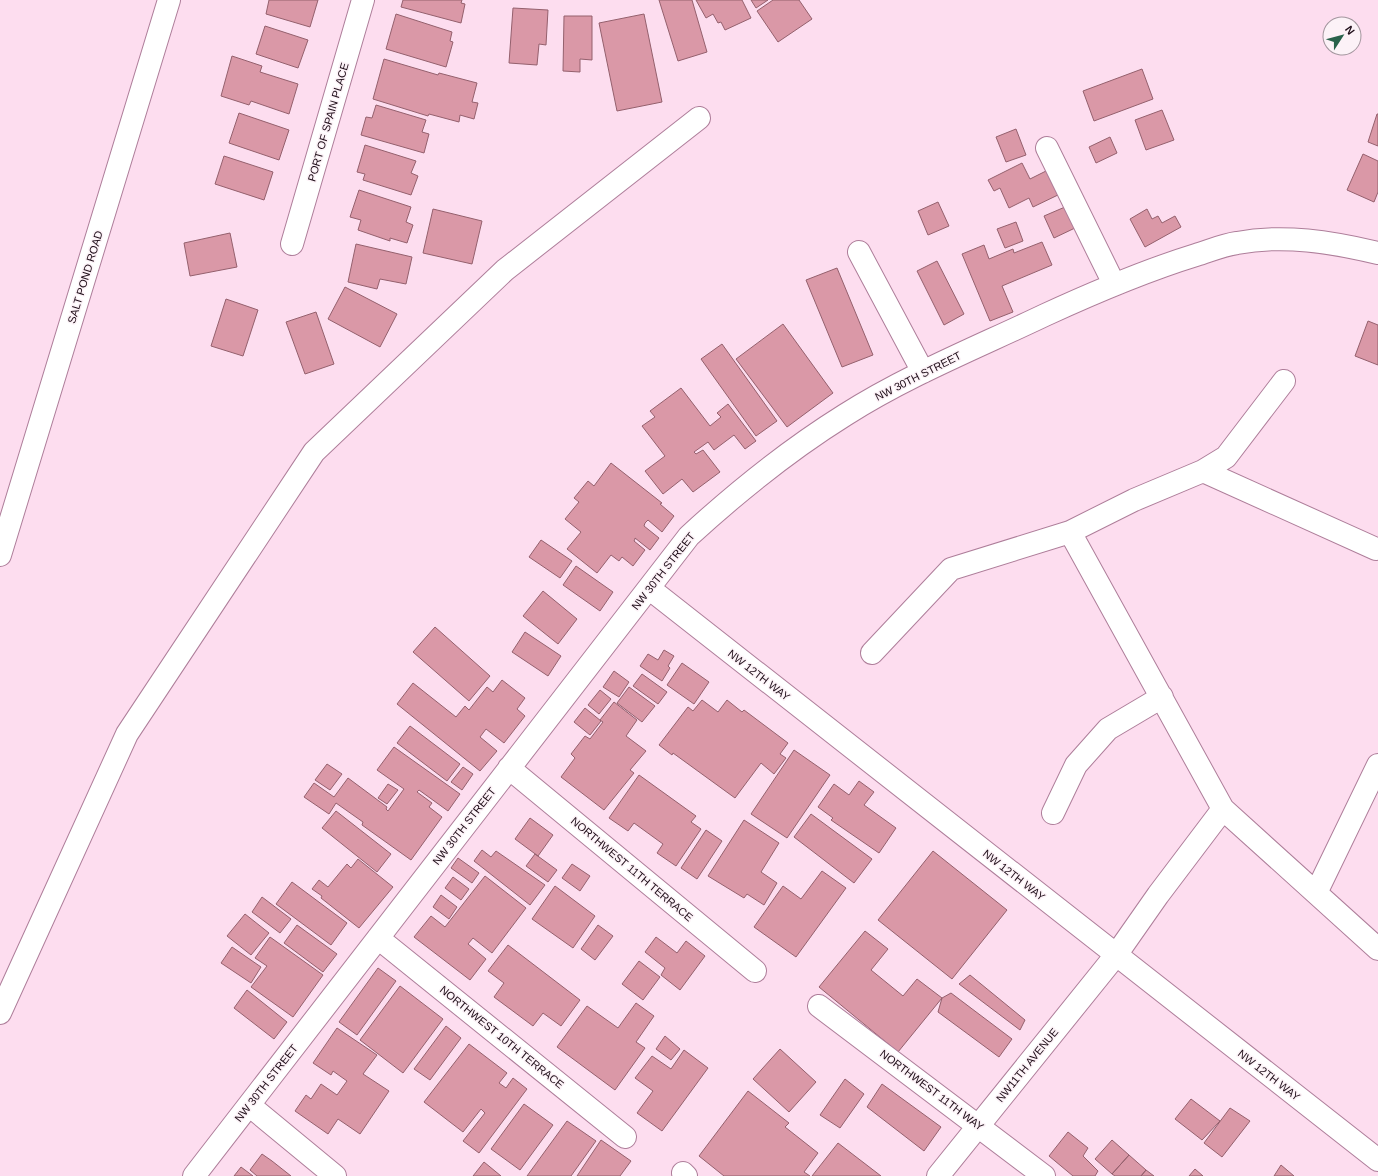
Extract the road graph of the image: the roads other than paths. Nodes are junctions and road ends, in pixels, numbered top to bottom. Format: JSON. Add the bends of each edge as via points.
{"nodes":[{"id":1,"x":169,"y":0,"type":"edge"},
{"id":2,"x":363,"y":0,"type":"edge"},
{"id":3,"x":699,"y":118,"type":"dead end"},
{"id":4,"x":1047,"y":148,"type":"dead end"},
{"id":5,"x":292,"y":244,"type":"dead end"},
{"id":6,"x":859,"y":252,"type":"dead end"},
{"id":7,"x":1378,"y":253,"type":"edge"},
{"id":8,"x":1114,"y":284,"type":"junction"},
{"id":9,"x":923,"y":372,"type":"junction"},
{"id":10,"x":1284,"y":381,"type":"dead end"},
{"id":11,"x":1204,"y":471,"type":"junction"},
{"id":12,"x":1070,"y":532,"type":"junction"},
{"id":13,"x":1376,"y":550,"type":"dead end"},
{"id":14,"x":0,"y":555,"type":"edge"},
{"id":15,"x":650,"y":590,"type":"junction"},
{"id":16,"x":872,"y":653,"type":"dead end"},
{"id":17,"x":1162,"y":697,"type":"junction"},
{"id":18,"x":1378,"y":766,"type":"edge"},
{"id":19,"x":509,"y":768,"type":"junction"},
{"id":20,"x":1223,"y":809,"type":"junction"},
{"id":21,"x":1053,"y":813,"type":"dead end"},
{"id":22,"x":1316,"y":893,"type":"junction"},
{"id":23,"x":378,"y":938,"type":"junction"},
{"id":24,"x":1378,"y":949,"type":"edge"},
{"id":25,"x":1116,"y":955,"type":"junction"},
{"id":26,"x":755,"y":971,"type":"dead end"},
{"id":27,"x":819,"y":1006,"type":"dead end"},
{"id":28,"x":0,"y":1013,"type":"edge"},
{"id":29,"x":249,"y":1105,"type":"junction"},
{"id":30,"x":978,"y":1125,"type":"junction"},
{"id":31,"x":625,"y":1137,"type":"dead end"},
{"id":32,"x":1378,"y":1160,"type":"edge"},
{"id":33,"x":194,"y":1176,"type":"edge"},
{"id":34,"x":335,"y":1176,"type":"edge"},
{"id":35,"x":938,"y":1176,"type":"edge"},
{"id":36,"x":1044,"y":1176,"type":"edge"}],
"edges":[{"from":1,"to":14,"type":"street","name":"SALT POND ROAD"},
{"from":2,"to":5,"type":"street","name":"PORT OF SPAIN PLACE"},
{"from":3,"to":28,"type":"street","via":[[505,270],[314,452],[127,734]]},
{"from":4,"to":8,"type":"street"},
{"from":6,"to":9,"type":"street"},
{"from":7,"to":8,"type":"street","name":"NW 30TH STREET","via":[[1338,244],[1285,238],[1236,243],[1169,263]]},
{"from":8,"to":9,"type":"street","name":"NW 30TH STREET"},
{"from":9,"to":15,"type":"street","name":"NW 30TH STREET","via":[[846,414],[789,452],[737,492],[690,536]]},
{"from":10,"to":11,"type":"street","via":[[1226,456]]},
{"from":11,"to":12,"type":"street","via":[[1134,500]]},
{"from":11,"to":13,"type":"street"},
{"from":12,"to":16,"type":"street","via":[[951,569]]},
{"from":12,"to":17,"type":"street"},
{"from":15,"to":19,"type":"street","name":"NW 30TH STREET"},
{"from":15,"to":25,"type":"street","name":"NW 12TH WAY"},
{"from":17,"to":20,"type":"street"},
{"from":17,"to":21,"type":"street","via":[[1108,729],[1076,765]]},
{"from":18,"to":22,"type":"street"},
{"from":19,"to":23,"type":"street","name":"NW 30TH STREET"},
{"from":19,"to":26,"type":"street","name":"NORTHWEST 11TH TERRACE"},
{"from":20,"to":22,"type":"street"},
{"from":20,"to":25,"type":"street","name":"NW11TH AVENUE"},
{"from":22,"to":24,"type":"street"},
{"from":23,"to":29,"type":"street","name":"NW 30TH STREET"},
{"from":23,"to":31,"type":"street","name":"NORTHWEST 10TH TERRACE"},
{"from":25,"to":30,"type":"street","name":"NW11TH AVENUE"},
{"from":25,"to":32,"type":"street","name":"NW 12TH WAY"},
{"from":27,"to":30,"type":"street","name":"NORTHWEST 11TH WAY"},
{"from":29,"to":33,"type":"street","name":"NW 30TH STREET"},
{"from":29,"to":34,"type":"street"},
{"from":30,"to":35,"type":"street","name":"NW11TH AVENUE"},
{"from":30,"to":36,"type":"street","name":"NORTHWEST 11TH WAY"}]}
